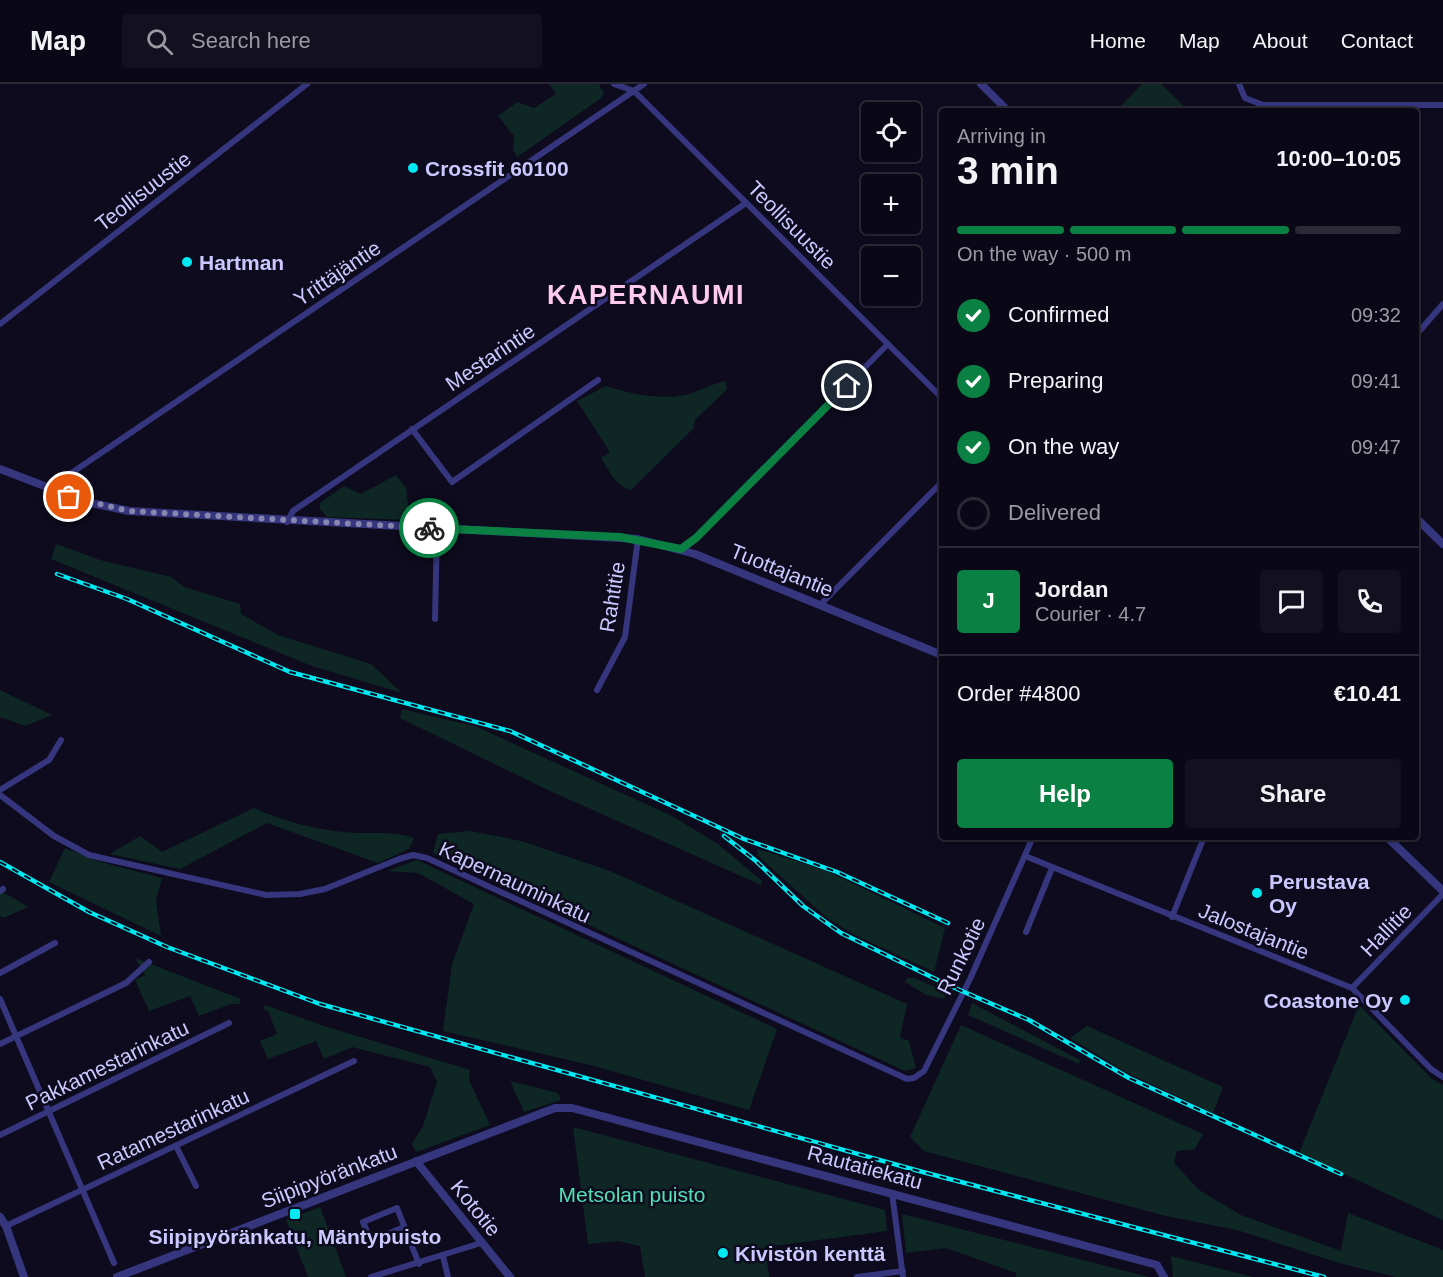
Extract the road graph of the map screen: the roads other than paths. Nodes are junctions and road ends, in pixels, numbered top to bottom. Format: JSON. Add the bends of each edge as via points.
{"nodes":[{"id":1,"x":307,"y":84,"type":"edge"},
{"id":2,"x":614,"y":84,"type":"edge"},
{"id":3,"x":644,"y":84,"type":"edge"},
{"id":4,"x":981,"y":84,"type":"edge"},
{"id":5,"x":1239,"y":84,"type":"edge"},
{"id":6,"x":634,"y":91,"type":"junction"},
{"id":7,"x":1443,"y":105,"type":"edge"},
{"id":8,"x":1005,"y":108,"type":"edge"},
{"id":9,"x":746,"y":203,"type":"junction"},
{"id":10,"x":1443,"y":304,"type":"edge"},
{"id":11,"x":0,"y":324,"type":"edge"},
{"id":12,"x":1419,"y":332,"type":"edge"},
{"id":13,"x":888,"y":344,"type":"junction"},
{"id":14,"x":598,"y":380,"type":"dead end"},
{"id":15,"x":939,"y":395,"type":"edge"},
{"id":16,"x":412,"y":429,"type":"junction"},
{"id":17,"x":0,"y":469,"type":"edge"},
{"id":18,"x":939,"y":485,"type":"edge"},
{"id":19,"x":51,"y":491,"type":"junction"},
{"id":20,"x":1419,"y":521,"type":"edge"},
{"id":21,"x":286,"y":522,"type":"junction"},
{"id":22,"x":437,"y":528,"type":"junction"},
{"id":23,"x":638,"y":539,"type":"junction"},
{"id":24,"x":1443,"y":544,"type":"edge"},
{"id":25,"x":681,"y":549,"type":"junction"},
{"id":26,"x":820,"y":605,"type":"junction"},
{"id":27,"x":435,"y":619,"type":"dead end"},
{"id":28,"x":939,"y":654,"type":"edge"},
{"id":29,"x":597,"y":690,"type":"dead end"},
{"id":30,"x":61,"y":740,"type":"dead end"},
{"id":31,"x":0,"y":792,"type":"edge"},
{"id":32,"x":1032,"y":840,"type":"edge"},
{"id":33,"x":1203,"y":840,"type":"edge"},
{"id":34,"x":1390,"y":840,"type":"edge"},
{"id":35,"x":1025,"y":856,"type":"junction"},
{"id":36,"x":1052,"y":868,"type":"junction"},
{"id":37,"x":1443,"y":892,"type":"edge"},
{"id":38,"x":1172,"y":917,"type":"junction"},
{"id":39,"x":1026,"y":932,"type":"dead end"},
{"id":40,"x":55,"y":943,"type":"dead end"},
{"id":41,"x":149,"y":962,"type":"dead end"},
{"id":42,"x":0,"y":973,"type":"edge"},
{"id":43,"x":1352,"y":988,"type":"junction"},
{"id":44,"x":0,"y":999,"type":"edge"},
{"id":45,"x":229,"y":1023,"type":"dead end"},
{"id":46,"x":16,"y":1036,"type":"junction"},
{"id":47,"x":0,"y":1044,"type":"edge"},
{"id":48,"x":354,"y":1061,"type":"dead end"},
{"id":49,"x":1443,"y":1077,"type":"edge"},
{"id":50,"x":907,"y":1079,"type":"joint"},
{"id":51,"x":555,"y":1108,"type":"joint"},
{"id":52,"x":49,"y":1112,"type":"junction"},
{"id":53,"x":0,"y":1135,"type":"edge"},
{"id":54,"x":176,"y":1146,"type":"junction"},
{"id":55,"x":416,"y":1161,"type":"junction"},
{"id":56,"x":196,"y":1186,"type":"dead end"},
{"id":57,"x":83,"y":1190,"type":"junction"},
{"id":58,"x":892,"y":1193,"type":"junction"},
{"id":59,"x":0,"y":1217,"type":"edge"},
{"id":60,"x":6,"y":1226,"type":"junction"},
{"id":61,"x":404,"y":1227,"type":"junction"},
{"id":62,"x":481,"y":1244,"type":"junction"},
{"id":63,"x":443,"y":1256,"type":"junction"},
{"id":64,"x":114,"y":1263,"type":"dead end"},
{"id":65,"x":419,"y":1264,"type":"junction"},
{"id":66,"x":903,"y":1274,"type":"edge"},
{"id":67,"x":1163,"y":1274,"type":"edge"},
{"id":68,"x":24,"y":1277,"type":"edge"},
{"id":69,"x":117,"y":1277,"type":"edge"},
{"id":70,"x":371,"y":1277,"type":"edge"},
{"id":71,"x":448,"y":1277,"type":"edge"},
{"id":72,"x":510,"y":1277,"type":"edge"},
{"id":73,"x":857,"y":1277,"type":"edge"}],
"edges":[{"from":1,"to":11,"type":"street","name":"Teollisuustie"},
{"from":2,"to":6,"type":"street","name":"Teollisuustie"},
{"from":3,"to":6,"type":"street","name":"Yrittäjäntie"},
{"from":4,"to":8,"type":"street"},
{"from":5,"to":7,"type":"street","via":[[1245,98],[1263,105]]},
{"from":6,"to":9,"type":"street","name":"Teollisuustie"},
{"from":6,"to":19,"type":"street","name":"Yrittäjäntie","via":[[70,474]]},
{"from":9,"to":13,"type":"street","name":"Teollisuustie"},
{"from":9,"to":16,"type":"street","name":"Mestarintie"},
{"from":10,"to":12,"type":"street"},
{"from":13,"to":15,"type":"street","name":"Teollisuustie"},
{"from":13,"to":25,"type":"street"},
{"from":14,"to":16,"type":"street","via":[[452,482]]},
{"from":16,"to":21,"type":"street","name":"Mestarintie","via":[[292,511]]},
{"from":17,"to":19,"type":"street","name":"Tuottajantie"},
{"from":18,"to":26,"type":"street"},
{"from":19,"to":21,"type":"street","name":"Tuottajantie","via":[[129,511]]},
{"from":20,"to":24,"type":"street"},
{"from":21,"to":22,"type":"street","name":"Tuottajantie"},
{"from":22,"to":23,"type":"street","name":"Tuottajantie"},
{"from":22,"to":27,"type":"street"},
{"from":23,"to":25,"type":"street","name":"Tuottajantie"},
{"from":23,"to":29,"type":"street","name":"Rahtitie","via":[[625,637]]},
{"from":25,"to":26,"type":"street","name":"Tuottajantie"},
{"from":26,"to":28,"type":"street","name":"Tuottajantie"},
{"from":30,"to":31,"type":"street","via":[[49,760]]},
{"from":31,"to":50,"type":"street","name":"Kapernauminkatu","via":[[54,836],[89,855],[266,895],[318,891],[399,859],[413,855],[427,858]]},
{"from":32,"to":35,"type":"street","name":"Runkotie"},
{"from":33,"to":38,"type":"street"},
{"from":34,"to":37,"type":"street"},
{"from":35,"to":36,"type":"street","name":"Jalostajantie"},
{"from":35,"to":50,"type":"street","name":"Runkotie","via":[[924,1071]]},
{"from":36,"to":38,"type":"street","name":"Jalostajantie"},
{"from":36,"to":39,"type":"street"},
{"from":37,"to":43,"type":"street","name":"Hallitie"},
{"from":38,"to":43,"type":"street","name":"Jalostajantie"},
{"from":40,"to":42,"type":"street"},
{"from":41,"to":46,"type":"street","via":[[126,983]]},
{"from":43,"to":49,"type":"street","name":"Jalostajantie"},
{"from":44,"to":46,"type":"street"},
{"from":45,"to":52,"type":"street","name":"Pakkamestarinkatu"},
{"from":46,"to":47,"type":"street"},
{"from":46,"to":52,"type":"street"},
{"from":48,"to":54,"type":"street","name":"Ratamestarinkatu"},
{"from":51,"to":55,"type":"street","name":"Siipipyöränkatu"},
{"from":51,"to":58,"type":"street","name":"Rautatiekatu","via":[[572,1108]]},
{"from":52,"to":53,"type":"street","name":"Pakkamestarinkatu"},
{"from":52,"to":57,"type":"street"},
{"from":54,"to":56,"type":"street"},
{"from":54,"to":57,"type":"street","name":"Ratamestarinkatu"},
{"from":55,"to":62,"type":"street","name":"Kototie"},
{"from":55,"to":69,"type":"street","name":"Siipipyöränkatu"},
{"from":57,"to":60,"type":"street","name":"Ratamestarinkatu"},
{"from":57,"to":64,"type":"street"},
{"from":58,"to":66,"type":"street"},
{"from":58,"to":67,"type":"street","name":"Rautatiekatu","via":[[1157,1265]]},
{"from":59,"to":60,"type":"street"},
{"from":60,"to":68,"type":"street"},
{"from":61,"to":61,"type":"street","via":[[397,1208],[363,1222],[371,1241]]},
{"from":61,"to":65,"type":"street"},
{"from":62,"to":63,"type":"street"},
{"from":62,"to":72,"type":"street","name":"Kototie"},
{"from":63,"to":65,"type":"street"},
{"from":63,"to":71,"type":"street"},
{"from":65,"to":70,"type":"street"},
{"from":66,"to":73,"type":"street"}]}
